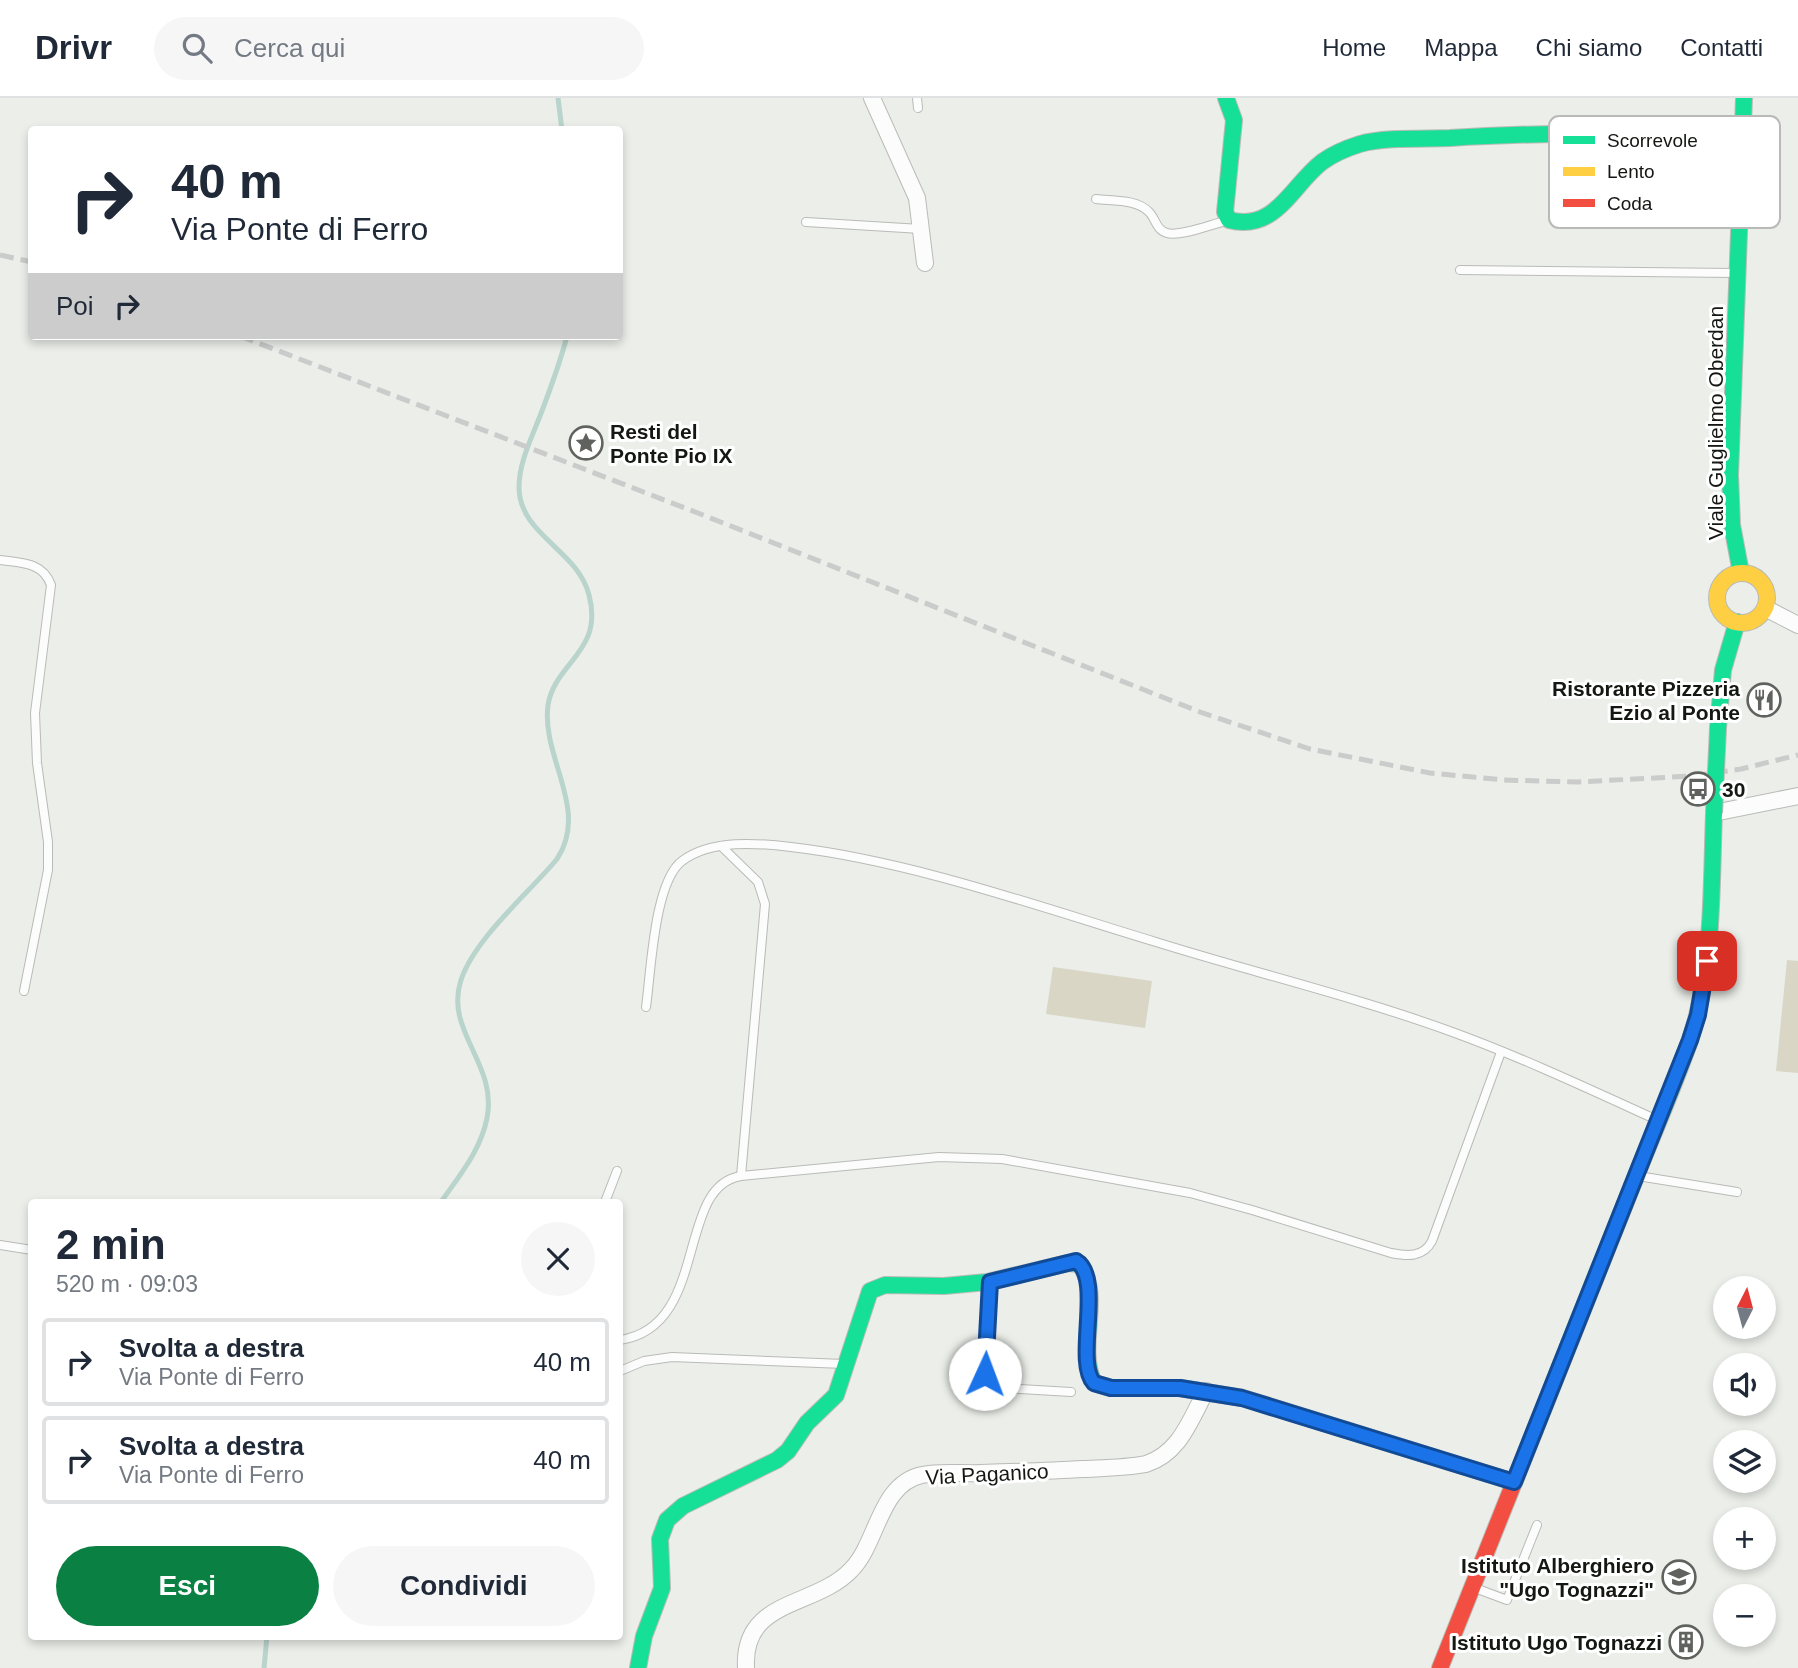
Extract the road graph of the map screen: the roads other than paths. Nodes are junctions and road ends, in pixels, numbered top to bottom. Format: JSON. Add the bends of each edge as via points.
{"nodes":[{"id":1,"x":872,"y":98,"type":"edge"},
{"id":2,"x":917,"y":98,"type":"edge"},
{"id":3,"x":1226,"y":98,"type":"edge"},
{"id":4,"x":1744,"y":98,"type":"edge"},
{"id":5,"x":918,"y":108,"type":"dead end"},
{"id":6,"x":1743,"y":116,"type":"edge"},
{"id":7,"x":1549,"y":135,"type":"edge"},
{"id":8,"x":1096,"y":200,"type":"dead end"},
{"id":9,"x":1229,"y":220,"type":"junction"},
{"id":10,"x":806,"y":222,"type":"dead end"},
{"id":11,"x":1740,"y":228,"type":"edge"},
{"id":12,"x":921,"y":229,"type":"junction"},
{"id":13,"x":925,"y":263,"type":"dead end"},
{"id":14,"x":1460,"y":270,"type":"dead end"},
{"id":15,"x":1738,"y":273,"type":"junction"},
{"id":16,"x":0,"y":560,"type":"edge"},
{"id":17,"x":1741,"y":573,"type":"junction"},
{"id":18,"x":1765,"y":608,"type":"junction"},
{"id":19,"x":1737,"y":622,"type":"junction"},
{"id":20,"x":1798,"y":625,"type":"edge"},
{"id":21,"x":1798,"y":796,"type":"edge"},
{"id":22,"x":1714,"y":813,"type":"junction"},
{"id":23,"x":721,"y":846,"type":"junction"},
{"id":24,"x":24,"y":991,"type":"dead end"},
{"id":25,"x":646,"y":1007,"type":"dead end"},
{"id":26,"x":1501,"y":1052,"type":"junction"},
{"id":27,"x":1658,"y":1120,"type":"junction"},
{"id":28,"x":617,"y":1171,"type":"dead end"},
{"id":29,"x":741,"y":1176,"type":"junction"},
{"id":30,"x":1635,"y":1176,"type":"junction"},
{"id":31,"x":1737,"y":1192,"type":"dead end"},
{"id":32,"x":607,"y":1199,"type":"edge"},
{"id":33,"x":0,"y":1245,"type":"edge"},
{"id":34,"x":28,"y":1249,"type":"edge"},
{"id":35,"x":990,"y":1282,"type":"junction"},
{"id":36,"x":623,"y":1339,"type":"edge"},
{"id":37,"x":847,"y":1364,"type":"junction"},
{"id":38,"x":623,"y":1370,"type":"edge"},
{"id":39,"x":1206,"y":1391,"type":"junction"},
{"id":40,"x":1071,"y":1392,"type":"dead end"},
{"id":41,"x":1514,"y":1482,"type":"junction"},
{"id":42,"x":1537,"y":1525,"type":"dead end"},
{"id":43,"x":1472,"y":1587,"type":"junction"},
{"id":44,"x":638,"y":1668,"type":"edge"},
{"id":45,"x":746,"y":1668,"type":"edge"},
{"id":46,"x":1440,"y":1668,"type":"edge"}],
"edges":[{"from":1,"to":12,"type":"street","via":[[914,189]]},
{"from":2,"to":5,"type":"lane"},
{"from":3,"to":9,"type":"street","via":[[1234,120],[1226,208]]},
{"from":4,"to":6,"type":"street","name":"Viale Guglielmo Oberdan"},
{"from":7,"to":9,"type":"street","via":[[1480,136],[1345,149],[1318,164],[1269,216],[1241,223]]},
{"from":8,"to":9,"type":"lane","via":[[1142,207],[1159,228],[1170,233]]},
{"from":10,"to":12,"type":"lane"},
{"from":11,"to":15,"type":"street","name":"Viale Guglielmo Oberdan"},
{"from":12,"to":13,"type":"street"},
{"from":14,"to":15,"type":"lane"},
{"from":15,"to":17,"type":"street","name":"Viale Guglielmo Oberdan","via":[[1731,516]]},
{"from":16,"to":24,"type":"lane","via":[[37,567],[51,585],[35,729],[48,870]]},
{"from":17,"to":18,"type":"street","via":[[1752,574],[1764,585]]},
{"from":17,"to":19,"type":"street","via":[[1729,576],[1717,596],[1722,611]]},
{"from":18,"to":19,"type":"street","via":[[1755,619]]},
{"from":18,"to":20,"type":"street"},
{"from":19,"to":22,"type":"street","bridge":true,"via":[[1723,670]]},
{"from":21,"to":22,"type":"street"},
{"from":22,"to":27,"type":"street","via":[[1705,979],[1690,1040]]},
{"from":23,"to":25,"type":"lane","via":[[681,862],[669,878],[657,921]]},
{"from":23,"to":26,"type":"lane","via":[[794,847],[943,879],[1395,1013]]},
{"from":23,"to":29,"type":"lane","via":[[758,882],[765,904]]},
{"from":26,"to":27,"type":"lane"},
{"from":26,"to":29,"type":"lane","via":[[1432,1241],[1425,1251],[1413,1256],[1190,1193],[1002,1159],[939,1157]]},
{"from":27,"to":30,"type":"street"},
{"from":28,"to":32,"type":"lane"},
{"from":29,"to":36,"type":"lane","via":[[721,1183],[709,1198],[670,1308],[654,1327]]},
{"from":30,"to":31,"type":"lane"},
{"from":30,"to":41,"type":"street"},
{"from":33,"to":34,"type":"lane"},
{"from":35,"to":37,"type":"street","via":[[874,1288],[866,1298]]},
{"from":35,"to":39,"type":"street","via":[[1076,1261],[1085,1269],[1087,1372],[1091,1380],[1111,1388]]},
{"from":35,"to":40,"type":"lane","via":[[986,1378],[1005,1388]]},
{"from":37,"to":38,"type":"lane","via":[[672,1357]]},
{"from":37,"to":44,"type":"street","via":[[833,1400],[807,1423],[781,1457],[684,1506],[667,1520],[660,1539],[662,1588]]},
{"from":39,"to":41,"type":"street","via":[[1253,1400]]},
{"from":39,"to":45,"type":"street","name":"Via Paganico","via":[[1174,1448],[1146,1464],[926,1475],[911,1480],[890,1500],[849,1573],[778,1609],[757,1626],[748,1646]]},
{"from":41,"to":43,"type":"street"},
{"from":42,"to":43,"type":"lane","via":[[1507,1600]]},
{"from":43,"to":46,"type":"street"}]}
